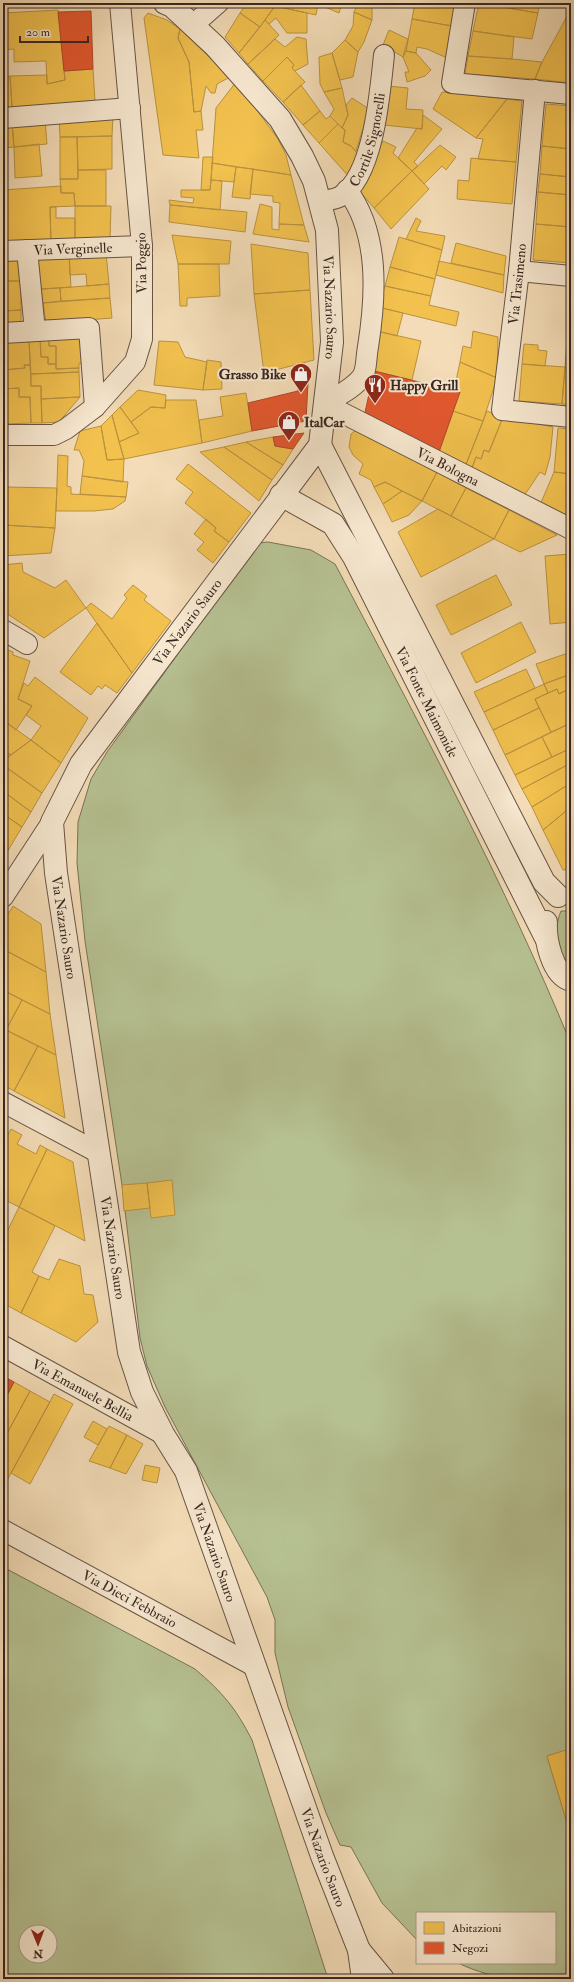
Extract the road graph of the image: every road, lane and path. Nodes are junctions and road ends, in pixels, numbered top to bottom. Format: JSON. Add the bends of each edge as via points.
{"nodes":[{"id":1,"x":120,"y":3,"type":"edge"},
{"id":2,"x":165,"y":3,"type":"edge"},
{"id":3,"x":218,"y":3,"type":"edge"},
{"id":4,"x":465,"y":3,"type":"edge"},
{"id":5,"x":194,"y":24,"type":"junction"},
{"id":6,"x":384,"y":55,"type":"dead end"},
{"id":7,"x":535,"y":90,"type":"junction"},
{"id":8,"x":571,"y":94,"type":"edge"},
{"id":9,"x":130,"y":108,"type":"junction"},
{"id":10,"x":3,"y":118,"type":"edge"},
{"id":11,"x":347,"y":190,"type":"junction"},
{"id":12,"x":320,"y":201,"type":"junction"},
{"id":13,"x":142,"y":246,"type":"junction"},
{"id":14,"x":27,"y":250,"type":"junction"},
{"id":15,"x":3,"y":251,"type":"edge"},
{"id":16,"x":519,"y":271,"type":"junction"},
{"id":17,"x":571,"y":276,"type":"edge"},
{"id":18,"x":35,"y":331,"type":"junction"},
{"id":19,"x":3,"y":333,"type":"edge"},
{"id":20,"x":325,"y":404,"type":"junction"},
{"id":21,"x":94,"y":407,"type":"junction"},
{"id":22,"x":571,"y":417,"type":"edge"},
{"id":23,"x":3,"y":435,"type":"edge"},
{"id":24,"x":320,"y":445,"type":"junction"},
{"id":25,"x":281,"y":495,"type":"junction"},
{"id":26,"x":571,"y":529,"type":"edge"},
{"id":27,"x":3,"y":630,"type":"edge"},
{"id":28,"x":27,"y":644,"type":"dead end"},
{"id":29,"x":52,"y":822,"type":"junction"},
{"id":30,"x":5,"y":889,"type":"edge"},
{"id":31,"x":567,"y":894,"type":"edge"},
{"id":32,"x":545,"y":936,"type":"junction"},
{"id":33,"x":570,"y":982,"type":"edge"},
{"id":34,"x":3,"y":1102,"type":"edge"},
{"id":35,"x":99,"y":1153,"type":"junction"},
{"id":36,"x":3,"y":1346,"type":"edge"},
{"id":37,"x":163,"y":1434,"type":"junction"},
{"id":38,"x":3,"y":1530,"type":"edge"},
{"id":39,"x":256,"y":1667,"type":"junction"},
{"id":40,"x":359,"y":1950,"type":"junction"},
{"id":41,"x":363,"y":1979,"type":"edge"},
{"id":42,"x":383,"y":1979,"type":"edge"}],
"edges":[{"from":1,"to":9,"type":"street","name":"Via Poggio"},
{"from":2,"to":5,"type":"street","name":"Via Nazario Sauro"},
{"from":3,"to":5,"type":"street"},
{"from":4,"to":7,"type":"street","via":[[452,83]]},
{"from":5,"to":12,"type":"street","name":"Via Nazario Sauro","via":[[280,119],[314,180]]},
{"from":6,"to":11,"type":"street","name":"Cortile Signorelli","via":[[378,115],[355,183]]},
{"from":7,"to":8,"type":"street"},
{"from":7,"to":16,"type":"street","name":"Via Trasimeno"},
{"from":9,"to":10,"type":"street"},
{"from":9,"to":13,"type":"street","name":"Via Poggio"},
{"from":11,"to":12,"type":"street","name":"Cortile Signorelli","via":[[340,197]]},
{"from":11,"to":20,"type":"street","via":[[364,218],[370,240],[373,275],[370,330],[363,376],[353,387]]},
{"from":12,"to":20,"type":"street","name":"Via Nazario Sauro","via":[[329,249],[332,342]]},
{"from":13,"to":14,"type":"street","name":"Via Verginelle"},
{"from":13,"to":21,"type":"street","name":"Via Poggio","via":[[142,339],[135,362]]},
{"from":14,"to":15,"type":"street","name":"Via Verginelle"},
{"from":14,"to":18,"type":"street"},
{"from":16,"to":17,"type":"street"},
{"from":16,"to":22,"type":"street","name":"Via Trasimeno","via":[[502,410]]},
{"from":18,"to":19,"type":"street"},
{"from":18,"to":21,"type":"street","via":[[89,328]]},
{"from":20,"to":24,"type":"street","name":"Via Nazario Sauro"},
{"from":20,"to":26,"type":"street","name":"Via Bologna"},
{"from":21,"to":23,"type":"street","name":"Via Poggio","via":[[54,435]]},
{"from":24,"to":25,"type":"street","name":"Via Nazario Sauro"},
{"from":24,"to":31,"type":"street","name":"Via Fonte Maimonide","via":[[544,882]]},
{"from":25,"to":29,"type":"street","name":"Via Nazario Sauro","via":[[81,764]]},
{"from":25,"to":32,"type":"street","name":"Via Fonte Maimonide","via":[[333,524],[354,557]]},
{"from":27,"to":28,"type":"street"},
{"from":29,"to":30,"type":"street"},
{"from":29,"to":35,"type":"street","name":"Via Nazario Sauro","via":[[56,873]]},
{"from":31,"to":32,"type":"street","via":[[546,910]]},
{"from":32,"to":33,"type":"street","via":[[550,954]]},
{"from":34,"to":35,"type":"street"},
{"from":35,"to":37,"type":"street","name":"Via Nazario Sauro","via":[[129,1352],[142,1392]]},
{"from":36,"to":37,"type":"street","name":"Via Emanuele Bellia"},
{"from":37,"to":39,"type":"street","name":"Via Nazario Sauro","via":[[186,1471]]},
{"from":38,"to":39,"type":"street","name":"Via Dieci Febbraio"},
{"from":39,"to":40,"type":"street","name":"Via Nazario Sauro","via":[[322,1856]]},
{"from":40,"to":41,"type":"street"},
{"from":40,"to":42,"type":"street"}]}
